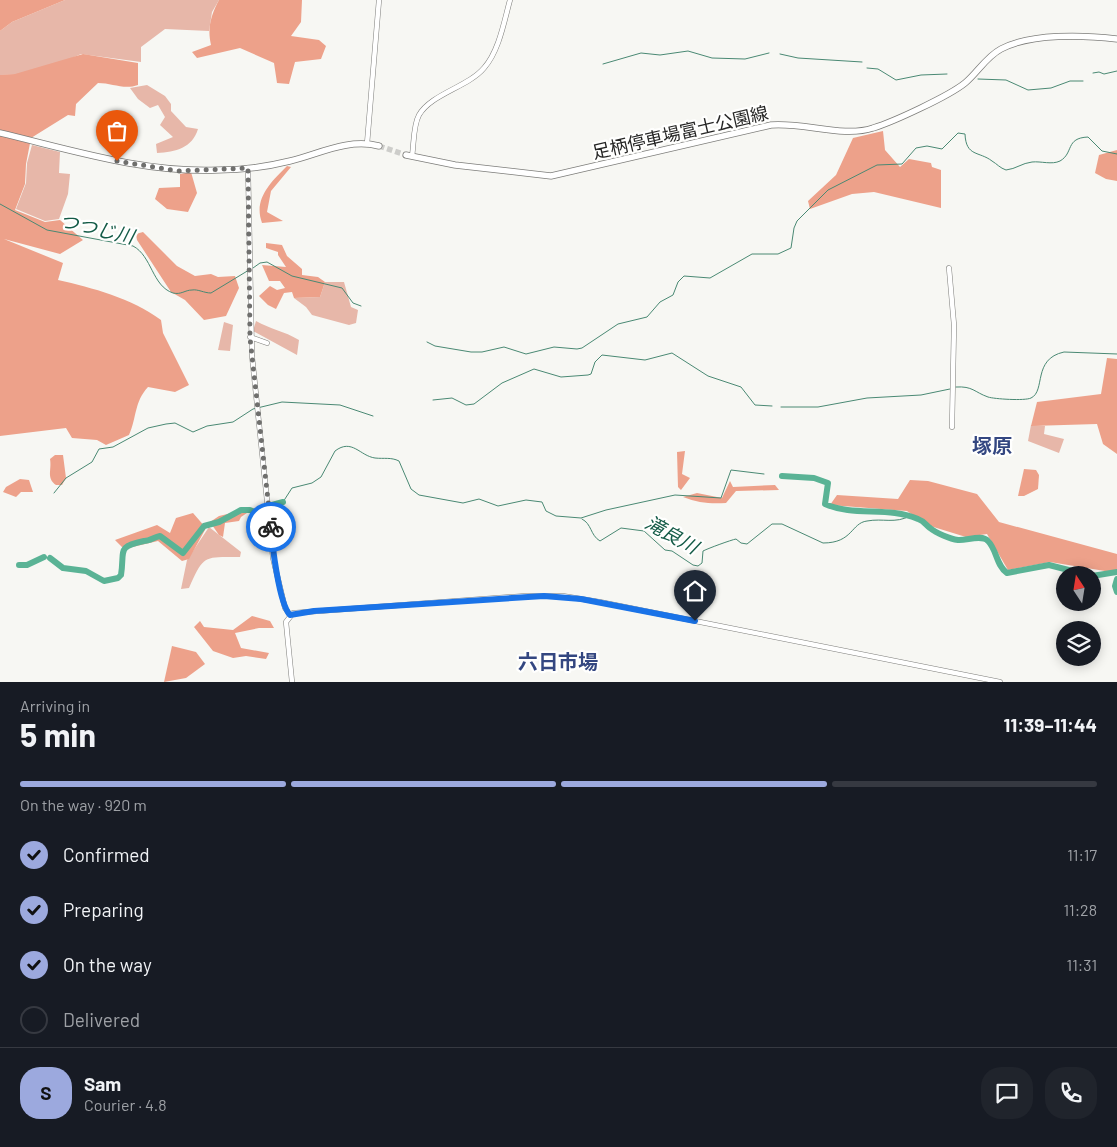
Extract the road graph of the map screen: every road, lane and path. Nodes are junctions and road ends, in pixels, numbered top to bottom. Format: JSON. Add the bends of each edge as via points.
{"nodes":[{"id":1,"x":379,"y":0,"type":"edge"},
{"id":2,"x":510,"y":0,"type":"edge"},
{"id":3,"x":1117,"y":38,"type":"edge"},
{"id":4,"x":0,"y":133,"type":"edge"},
{"id":5,"x":367,"y":144,"type":"junction"},
{"id":6,"x":379,"y":146,"type":"tunnel mouth"},
{"id":7,"x":409,"y":156,"type":"joint"},
{"id":8,"x":248,"y":168,"type":"junction"},
{"id":9,"x":949,"y":268,"type":"dead end"},
{"id":10,"x":250,"y":338,"type":"junction"},
{"id":11,"x":267,"y":343,"type":"dead end"},
{"id":12,"x":952,"y":427,"type":"dead end"},
{"id":13,"x":290,"y":615,"type":"junction"},
{"id":14,"x":292,"y":682,"type":"edge"},
{"id":15,"x":1000,"y":682,"type":"edge"}],
"edges":[{"from":1,"to":5,"type":"street"},
{"from":2,"to":7,"type":"street","via":[[494,54],[484,69],[420,114]]},
{"from":3,"to":7,"type":"main road","name":"足柄停車場富士公園線","via":[[1071,37],[1012,44],[995,52],[966,83],[952,92],[880,126],[864,130],[771,125],[551,176]]},
{"from":4,"to":8,"type":"main road","via":[[150,168],[178,171]]},
{"from":5,"to":6,"type":"main road"},
{"from":5,"to":8,"type":"main road","via":[[348,145],[288,162]]},
{"from":8,"to":10,"type":"street"},
{"from":9,"to":12,"type":"street","via":[[954,325]]},
{"from":10,"to":11,"type":"street"},
{"from":10,"to":13,"type":"street","via":[[273,558],[285,608]]},
{"from":13,"to":14,"type":"street","via":[[286,622]]},
{"from":13,"to":15,"type":"street","via":[[488,598],[563,596]]}]}
